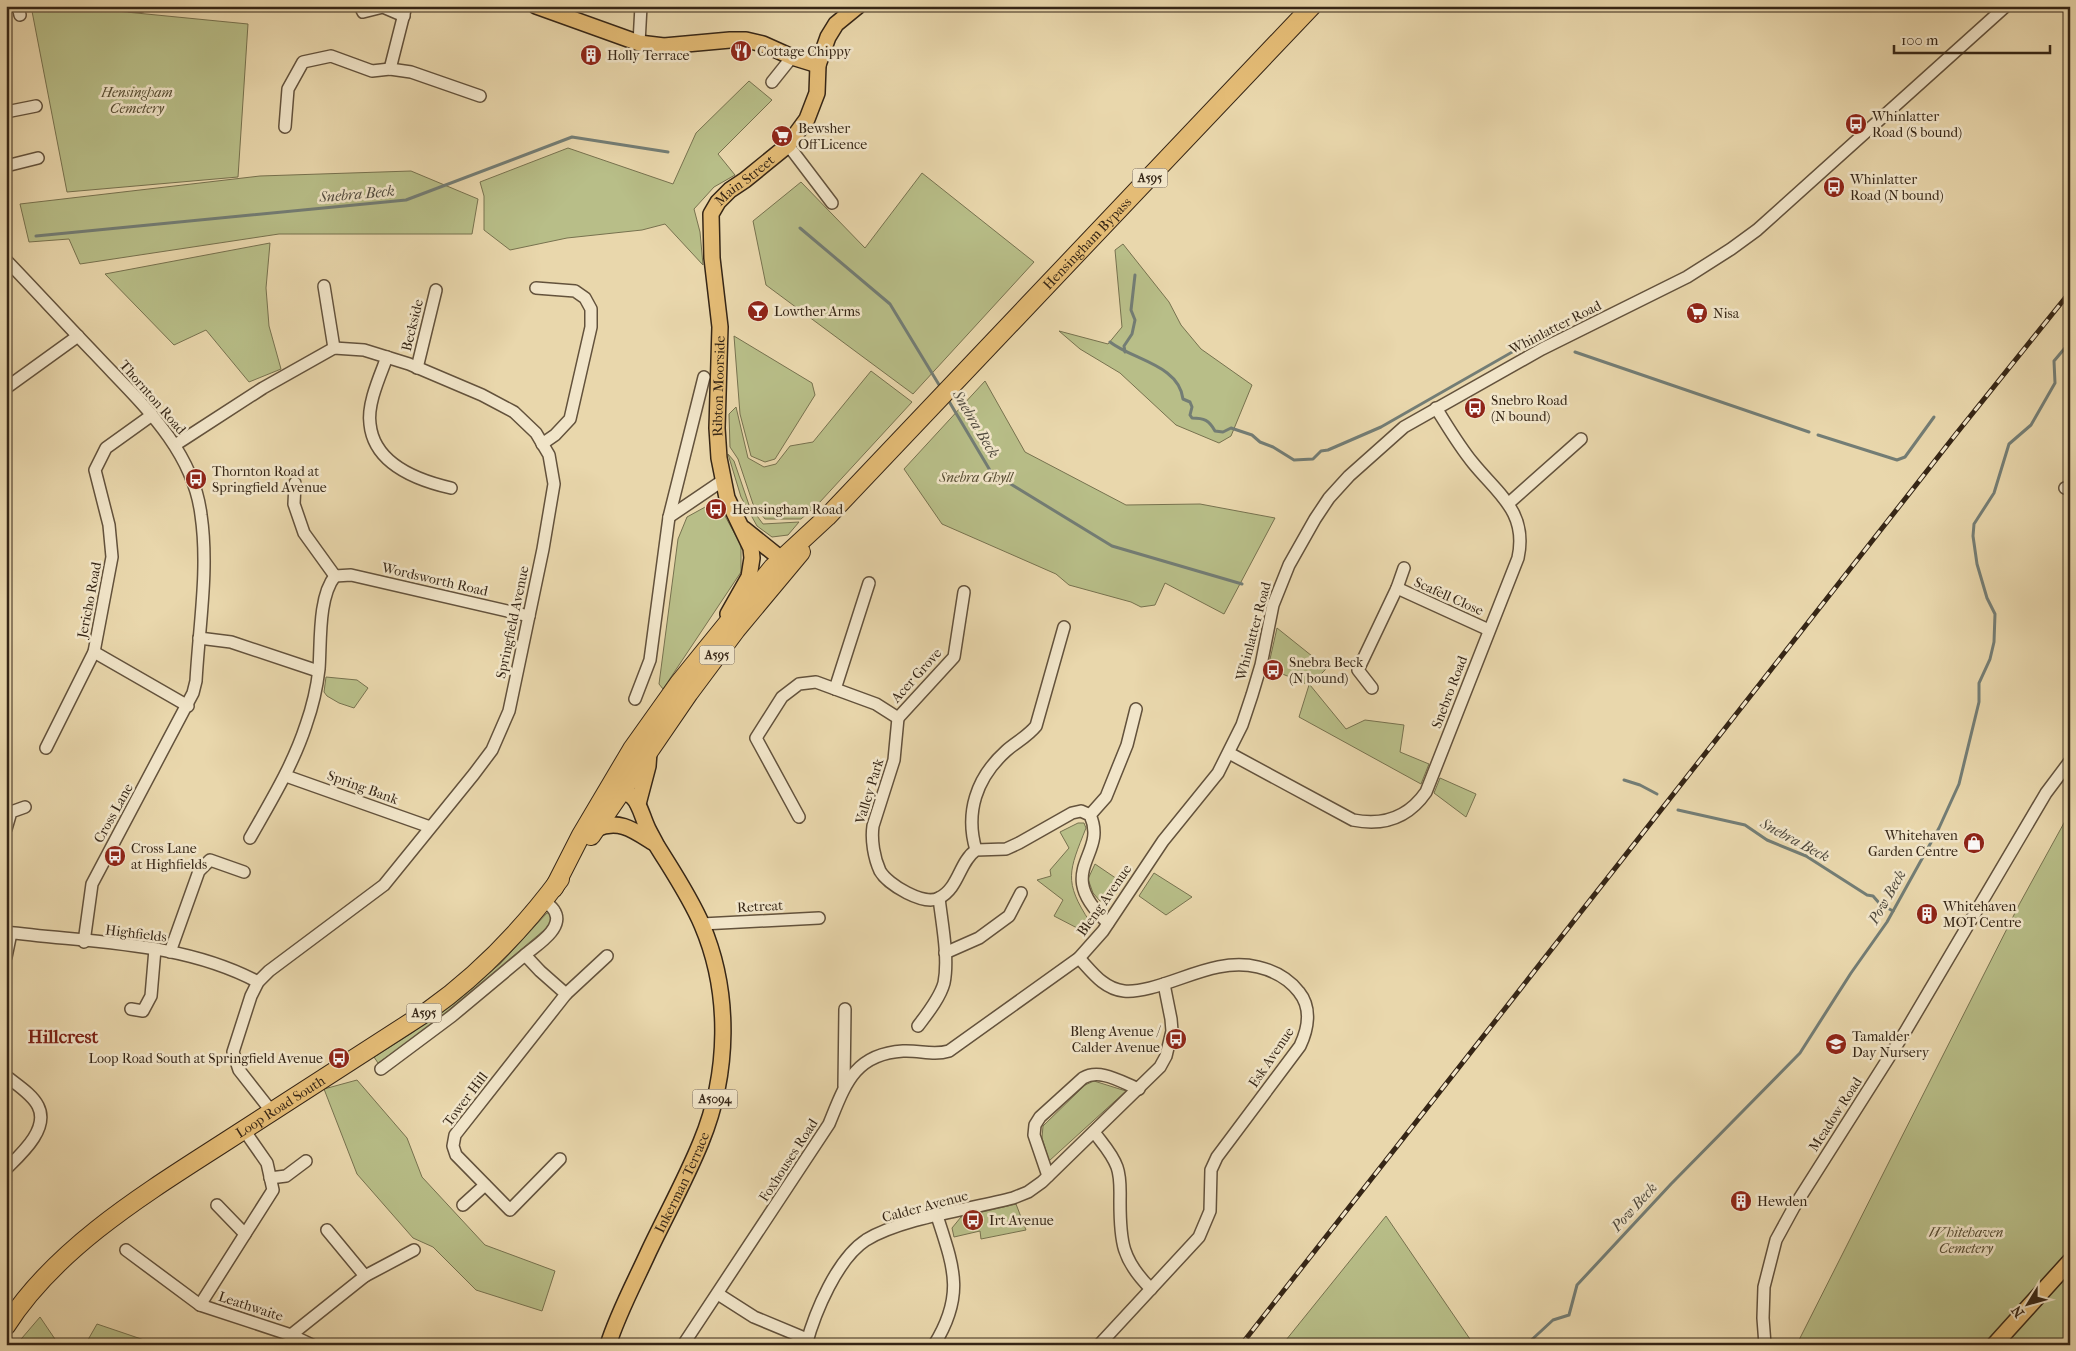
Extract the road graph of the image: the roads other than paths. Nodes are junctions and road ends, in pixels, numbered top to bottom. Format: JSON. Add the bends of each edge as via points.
{"nodes":[{"id":1,"x":130,"y":6,"type":"edge"},
{"id":2,"x":142,"y":6,"type":"edge"},
{"id":3,"x":360,"y":6,"type":"edge"},
{"id":4,"x":536,"y":6,"type":"edge"},
{"id":5,"x":642,"y":6,"type":"edge"},
{"id":6,"x":858,"y":6,"type":"edge"},
{"id":7,"x":1312,"y":6,"type":"edge"},
{"id":8,"x":2006,"y":6,"type":"edge"},
{"id":9,"x":405,"y":11,"type":"edge"},
{"id":10,"x":639,"y":44,"type":"junction"},
{"id":11,"x":792,"y":57,"type":"junction"},
{"id":12,"x":818,"y":65,"type":"junction"},
{"id":13,"x":390,"y":69,"type":"junction"},
{"id":14,"x":772,"y":82,"type":"dead end"},
{"id":15,"x":480,"y":96,"type":"dead end"},
{"id":16,"x":36,"y":107,"type":"dead end"},
{"id":17,"x":6,"y":112,"type":"edge"},
{"id":18,"x":284,"y":127,"type":"dead end"},
{"id":19,"x":788,"y":145,"type":"junction"},
{"id":20,"x":32,"y":163,"type":"dead end"},
{"id":21,"x":6,"y":166,"type":"edge"},
{"id":22,"x":832,"y":203,"type":"dead end"},
{"id":23,"x":712,"y":242,"type":"joint"},
{"id":24,"x":6,"y":260,"type":"edge"},
{"id":25,"x":324,"y":286,"type":"dead end"},
{"id":26,"x":536,"y":288,"type":"dead end"},
{"id":27,"x":436,"y":290,"type":"dead end"},
{"id":28,"x":78,"y":336,"type":"junction"},
{"id":29,"x":334,"y":348,"type":"junction"},
{"id":30,"x":387,"y":357,"type":"junction"},
{"id":31,"x":417,"y":368,"type":"junction"},
{"id":32,"x":704,"y":377,"type":"dead end"},
{"id":33,"x":6,"y":388,"type":"edge"},
{"id":34,"x":1436,"y":408,"type":"junction"},
{"id":35,"x":152,"y":414,"type":"junction"},
{"id":36,"x":1581,"y":438,"type":"dead end"},
{"id":37,"x":542,"y":444,"type":"junction"},
{"id":38,"x":175,"y":445,"type":"junction"},
{"id":39,"x":722,"y":481,"type":"junction"},
{"id":40,"x":295,"y":483,"type":"dead end"},
{"id":41,"x":451,"y":488,"type":"dead end"},
{"id":42,"x":1509,"y":503,"type":"junction"},
{"id":43,"x":669,"y":517,"type":"junction"},
{"id":44,"x":741,"y":526,"type":"junction"},
{"id":45,"x":751,"y":548,"type":"junction"},
{"id":46,"x":781,"y":563,"type":"junction"},
{"id":47,"x":1404,"y":568,"type":"dead end"},
{"id":48,"x":335,"y":576,"type":"junction"},
{"id":49,"x":868,"y":583,"type":"dead end"},
{"id":50,"x":1397,"y":588,"type":"junction"},
{"id":51,"x":964,"y":592,"type":"dead end"},
{"id":52,"x":529,"y":616,"type":"junction"},
{"id":53,"x":1064,"y":627,"type":"dead end"},
{"id":54,"x":1489,"y":630,"type":"junction"},
{"id":55,"x":198,"y":638,"type":"junction"},
{"id":56,"x":714,"y":639,"type":"junction"},
{"id":57,"x":1048,"y":639,"type":"dead end"},
{"id":58,"x":1060,"y":642,"type":"junction"},
{"id":59,"x":94,"y":652,"type":"junction"},
{"id":60,"x":318,"y":671,"type":"junction"},
{"id":61,"x":1372,"y":688,"type":"dead end"},
{"id":62,"x":835,"y":689,"type":"junction"},
{"id":63,"x":635,"y":699,"type":"dead end"},
{"id":64,"x":188,"y":706,"type":"junction"},
{"id":65,"x":1136,"y":709,"type":"dead end"},
{"id":66,"x":898,"y":718,"type":"junction"},
{"id":67,"x":46,"y":748,"type":"dead end"},
{"id":68,"x":649,"y":750,"type":"junction"},
{"id":69,"x":1229,"y":753,"type":"junction"},
{"id":70,"x":2070,"y":762,"type":"edge"},
{"id":71,"x":618,"y":772,"type":"junction"},
{"id":72,"x":286,"y":776,"type":"junction"},
{"id":73,"x":623,"y":791,"type":"junction"},
{"id":74,"x":601,"y":800,"type":"junction"},
{"id":75,"x":638,"y":804,"type":"junction"},
{"id":76,"x":9,"y":807,"type":"edge"},
{"id":77,"x":24,"y":807,"type":"dead end"},
{"id":78,"x":1090,"y":815,"type":"junction"},
{"id":79,"x":799,"y":817,"type":"dead end"},
{"id":80,"x":430,"y":827,"type":"junction"},
{"id":81,"x":6,"y":829,"type":"edge"},
{"id":82,"x":596,"y":829,"type":"junction"},
{"id":83,"x":648,"y":829,"type":"junction"},
{"id":84,"x":250,"y":838,"type":"dead end"},
{"id":85,"x":657,"y":845,"type":"junction"},
{"id":86,"x":976,"y":850,"type":"junction"},
{"id":87,"x":244,"y":872,"type":"dead end"},
{"id":88,"x":1021,"y":893,"type":"dead end"},
{"id":89,"x":549,"y":894,"type":"junction"},
{"id":90,"x":939,"y":898,"type":"junction"},
{"id":91,"x":819,"y":918,"type":"dead end"},
{"id":92,"x":1108,"y":923,"type":"junction"},
{"id":93,"x":702,"y":924,"type":"junction"},
{"id":94,"x":8,"y":933,"type":"edge"},
{"id":95,"x":84,"y":942,"type":"junction"},
{"id":96,"x":156,"y":949,"type":"junction"},
{"id":97,"x":170,"y":952,"type":"junction"},
{"id":98,"x":945,"y":953,"type":"junction"},
{"id":99,"x":525,"y":955,"type":"junction"},
{"id":100,"x":607,"y":956,"type":"dead end"},
{"id":101,"x":6,"y":957,"type":"edge"},
{"id":102,"x":1079,"y":958,"type":"junction"},
{"id":103,"x":258,"y":982,"type":"junction"},
{"id":104,"x":1164,"y":984,"type":"junction"},
{"id":105,"x":566,"y":994,"type":"junction"},
{"id":106,"x":131,"y":1009,"type":"dead end"},
{"id":107,"x":845,"y":1009,"type":"dead end"},
{"id":108,"x":918,"y":1026,"type":"dead end"},
{"id":109,"x":949,"y":1051,"type":"joint"},
{"id":110,"x":381,"y":1069,"type":"dead end"},
{"id":111,"x":6,"y":1076,"type":"edge"},
{"id":112,"x":844,"y":1086,"type":"junction"},
{"id":113,"x":1138,"y":1089,"type":"junction"},
{"id":114,"x":272,"y":1112,"type":"junction"},
{"id":115,"x":244,"y":1130,"type":"junction"},
{"id":116,"x":1094,"y":1132,"type":"junction"},
{"id":117,"x":560,"y":1159,"type":"dead end"},
{"id":118,"x":306,"y":1161,"type":"dead end"},
{"id":119,"x":6,"y":1169,"type":"edge"},
{"id":120,"x":1048,"y":1176,"type":"junction"},
{"id":121,"x":270,"y":1178,"type":"junction"},
{"id":122,"x":485,"y":1185,"type":"junction"},
{"id":123,"x":217,"y":1205,"type":"dead end"},
{"id":124,"x":463,"y":1206,"type":"dead end"},
{"id":125,"x":936,"y":1216,"type":"junction"},
{"id":126,"x":328,"y":1230,"type":"dead end"},
{"id":127,"x":245,"y":1234,"type":"junction"},
{"id":128,"x":126,"y":1250,"type":"dead end"},
{"id":129,"x":414,"y":1250,"type":"dead end"},
{"id":130,"x":2070,"y":1261,"type":"edge"},
{"id":131,"x":365,"y":1276,"type":"junction"},
{"id":132,"x":1151,"y":1289,"type":"junction"},
{"id":133,"x":718,"y":1294,"type":"junction"},
{"id":134,"x":200,"y":1305,"type":"junction"},
{"id":135,"x":6,"y":1326,"type":"edge"},
{"id":136,"x":291,"y":1335,"type":"junction"},
{"id":137,"x":807,"y":1342,"type":"edge"},
{"id":138,"x":312,"y":1345,"type":"edge"},
{"id":139,"x":608,"y":1345,"type":"edge"},
{"id":140,"x":684,"y":1345,"type":"edge"},
{"id":141,"x":934,"y":1345,"type":"edge"},
{"id":142,"x":1099,"y":1345,"type":"edge"},
{"id":143,"x":1765,"y":1345,"type":"edge"},
{"id":144,"x":1994,"y":1345,"type":"edge"}],
"edges":[{"from":1,"to":2,"type":"street"},
{"from":3,"to":9,"type":"street","via":[[363,12],[384,7]]},
{"from":4,"to":10,"type":"main road"},
{"from":5,"to":10,"type":"street"},
{"from":6,"to":12,"type":"main road","name":"Main Street","via":[[836,24]]},
{"from":7,"to":46,"type":"highway","name":"Hensingham Bypass","number":"A595"},
{"from":8,"to":34,"type":"street","name":"Whinlatter Road","via":[[1757,230],[1731,249],[1687,277],[1542,349]]},
{"from":9,"to":13,"type":"street"},
{"from":10,"to":11,"type":"main road","via":[[664,46],[746,40]]},
{"from":11,"to":12,"type":"main road"},
{"from":11,"to":14,"type":"street"},
{"from":12,"to":19,"type":"main road","name":"Main Street","via":[[817,93],[806,119]]},
{"from":13,"to":15,"type":"street","via":[[411,72]]},
{"from":13,"to":18,"type":"street","via":[[372,71],[331,56],[303,62],[288,89]]},
{"from":16,"to":17,"type":"street"},
{"from":19,"to":22,"type":"street"},
{"from":19,"to":23,"type":"main road","name":"Main Street","via":[[718,202],[711,214]]},
{"from":20,"to":21,"type":"street"},
{"from":23,"to":39,"type":"main road","name":"Ribton Moorside","via":[[720,327],[717,428]]},
{"from":24,"to":28,"type":"street","name":"Thornton Road"},
{"from":25,"to":29,"type":"street"},
{"from":26,"to":37,"type":"street","via":[[575,291],[585,298],[591,309],[591,327],[570,419]]},
{"from":27,"to":31,"type":"street","name":"Beckside"},
{"from":28,"to":33,"type":"street"},
{"from":28,"to":35,"type":"street","name":"Thornton Road"},
{"from":29,"to":30,"type":"street","name":"Springfield Avenue","via":[[364,350]]},
{"from":29,"to":38,"type":"street","via":[[263,388]]},
{"from":30,"to":31,"type":"street","name":"Springfield Avenue"},
{"from":30,"to":41,"type":"street","via":[[374,394],[369,423],[376,448],[398,469],[427,483]]},
{"from":31,"to":37,"type":"street","name":"Springfield Avenue","via":[[514,412],[536,433]]},
{"from":32,"to":43,"type":"street"},
{"from":34,"to":42,"type":"street","name":"Snebro Road","via":[[1462,448]]},
{"from":34,"to":69,"type":"street","name":"Whinlatter Road","via":[[1404,427],[1349,476],[1329,498],[1302,540],[1288,565],[1273,605],[1256,680]]},
{"from":35,"to":38,"type":"street","name":"Thornton Road"},
{"from":35,"to":59,"type":"street","name":"Jericho Road","via":[[106,448],[95,470],[109,525],[112,557]]},
{"from":36,"to":42,"type":"street"},
{"from":37,"to":52,"type":"street","name":"Springfield Avenue","via":[[548,455],[554,484]]},
{"from":38,"to":55,"type":"street","name":"Thornton Road","via":[[191,474],[201,513],[204,557]]},
{"from":39,"to":43,"type":"street"},
{"from":39,"to":44,"type":"main road","name":"Ribton Moorside"},
{"from":40,"to":48,"type":"street","via":[[294,504],[304,533]]},
{"from":42,"to":54,"type":"street","name":"Snebro Road","via":[[1518,526],[1520,546]]},
{"from":43,"to":63,"type":"street","via":[[650,660]]},
{"from":44,"to":45,"type":"main road","name":"Ribton Moorside"},
{"from":44,"to":46,"type":"main road"},
{"from":45,"to":46,"type":"main road","via":[[764,562]]},
{"from":45,"to":56,"type":"main road","via":[[749,577]]},
{"from":46,"to":56,"type":"highway","number":"A595"},
{"from":46,"to":68,"type":"highway","number":"A595"},
{"from":47,"to":50,"type":"street","name":"Scafell Close"},
{"from":48,"to":52,"type":"street","name":"Wordsworth Road","via":[[351,575]]},
{"from":48,"to":60,"type":"street","via":[[328,584]]},
{"from":49,"to":62,"type":"street"},
{"from":50,"to":54,"type":"street","name":"Scafell Close"},
{"from":50,"to":61,"type":"street","name":"Scafell Close","via":[[1358,670]]},
{"from":51,"to":66,"type":"street","name":"Acer Grove","via":[[954,657]]},
{"from":52,"to":80,"type":"street","name":"Springfield Avenue","via":[[509,711],[492,750]]},
{"from":53,"to":58,"type":"street"},
{"from":54,"to":69,"type":"street","name":"Snebro Road","via":[[1426,792],[1409,811],[1397,818],[1378,823],[1354,820]]},
{"from":55,"to":60,"type":"street","via":[[231,642]]},
{"from":55,"to":64,"type":"street","name":"Thornton Road","via":[[196,681]]},
{"from":56,"to":71,"type":"highway","number":"A595","via":[[669,697]]},
{"from":57,"to":58,"type":"street"},
{"from":58,"to":86,"type":"street","via":[[1036,726],[998,758],[974,798],[970,826]]},
{"from":59,"to":64,"type":"street"},
{"from":59,"to":67,"type":"street","name":"Jericho Road"},
{"from":60,"to":72,"type":"street","via":[[306,724]]},
{"from":62,"to":66,"type":"street","via":[[876,704]]},
{"from":62,"to":79,"type":"street","via":[[816,682],[799,684],[782,697],[756,738]]},
{"from":64,"to":95,"type":"street","name":"Cross Lane","via":[[92,884]]},
{"from":65,"to":78,"type":"street","via":[[1127,746],[1106,797]]},
{"from":66,"to":90,"type":"street","name":"Valley Park","via":[[894,760],[871,837],[885,878],[922,899]]},
{"from":68,"to":73,"type":"highway","number":"A595"},
{"from":68,"to":75,"type":"main road"},
{"from":69,"to":92,"type":"street","name":"Bleng Avenue","via":[[1218,773],[1163,840]]},
{"from":70,"to":143,"type":"street","name":"Meadow Road","via":[[2046,793],[1905,1032],[1776,1240],[1764,1288]]},
{"from":71,"to":73,"type":"main road","number":"A5094"},
{"from":71,"to":74,"type":"highway","number":"A595"},
{"from":72,"to":80,"type":"street","name":"Spring Bank"},
{"from":72,"to":84,"type":"street"},
{"from":73,"to":74,"type":"main road"},
{"from":73,"to":75,"type":"main road","name":"Inkerman Terrace","number":"A5094"},
{"from":73,"to":82,"type":"highway","number":"A595"},
{"from":73,"to":83,"type":"main road","number":"A5094"},
{"from":74,"to":89,"type":"highway","number":"A595"},
{"from":75,"to":83,"type":"main road","name":"Inkerman Terrace","number":"A5094"},
{"from":76,"to":77,"type":"street"},
{"from":76,"to":81,"type":"street"},
{"from":78,"to":86,"type":"street","via":[[1072,813],[1006,849]]},
{"from":78,"to":92,"type":"street","via":[[1094,835],[1081,883],[1090,903]]},
{"from":80,"to":103,"type":"street","name":"Springfield Avenue","via":[[384,885]]},
{"from":82,"to":85,"type":"main road","via":[[607,824],[623,825]]},
{"from":82,"to":89,"type":"highway","number":"A595"},
{"from":83,"to":85,"type":"main road","name":"Inkerman Terrace","number":"A5094"},
{"from":85,"to":93,"type":"main road","name":"Inkerman Terrace","number":"A5094"},
{"from":86,"to":90,"type":"street","via":[[966,860],[951,888]]},
{"from":87,"to":97,"type":"street","via":[[210,860],[199,870]]},
{"from":88,"to":98,"type":"street","via":[[1009,916],[980,938]]},
{"from":89,"to":99,"type":"street","via":[[557,918],[556,925]]},
{"from":89,"to":114,"type":"highway","name":"Loop Road South","number":"A595","via":[[497,954],[452,993]]},
{"from":90,"to":98,"type":"street"},
{"from":91,"to":93,"type":"street","name":"Retreat"},
{"from":92,"to":102,"type":"street","name":"Bleng Avenue"},
{"from":93,"to":139,"type":"main road","name":"Inkerman Terrace","number":"A5094","via":[[715,962],[721,1002],[722,1049],[714,1102],[694,1159]]},
{"from":94,"to":95,"type":"street","name":"Highfields"},
{"from":94,"to":101,"type":"street"},
{"from":95,"to":96,"type":"street","name":"Highfields"},
{"from":96,"to":97,"type":"street","name":"Highfields"},
{"from":96,"to":106,"type":"street","via":[[151,996],[143,1010]]},
{"from":97,"to":103,"type":"street","name":"Highfields","via":[[211,962]]},
{"from":98,"to":108,"type":"street","via":[[944,984],[930,1012]]},
{"from":99,"to":105,"type":"street"},
{"from":99,"to":110,"type":"street","via":[[452,1016]]},
{"from":100,"to":105,"type":"street","name":"Tower Hill"},
{"from":102,"to":104,"type":"street","name":"Esk Avenue","via":[[1112,989],[1138,990]]},
{"from":102,"to":109,"type":"street","name":"Bleng Avenue"},
{"from":103,"to":114,"type":"street","name":"Springfield Avenue","via":[[233,1052],[239,1070]]},
{"from":104,"to":113,"type":"street","name":"Calder Avenue","via":[[1171,1019],[1170,1044],[1160,1067]]},
{"from":104,"to":132,"type":"street","name":"Esk Avenue","via":[[1232,964],[1265,968],[1296,988],[1307,1009],[1308,1022],[1300,1046],[1218,1157],[1212,1170],[1210,1212],[1199,1237]]},
{"from":105,"to":122,"type":"street","name":"Tower Hill","via":[[455,1135],[452,1146],[456,1156]]},
{"from":107,"to":112,"type":"street"},
{"from":109,"to":112,"type":"street","name":"Foxhouses Road","via":[[928,1054],[904,1051],[880,1055],[853,1073]]},
{"from":111,"to":119,"type":"street","via":[[39,1107],[40,1124],[33,1142]]},
{"from":112,"to":133,"type":"street","name":"Foxhouses Road","via":[[829,1124]]},
{"from":113,"to":116,"type":"street","name":"Calder Avenue"},
{"from":113,"to":120,"type":"street","via":[[1100,1074],[1090,1074],[1040,1117],[1034,1135]]},
{"from":114,"to":115,"type":"highway","name":"Loop Road South","number":"A595"},
{"from":115,"to":121,"type":"street","name":"Leathwaite","via":[[267,1163]]},
{"from":115,"to":135,"type":"highway","name":"Loop Road South","number":"A595","via":[[168,1180],[76,1248],[49,1272]]},
{"from":116,"to":120,"type":"street","name":"Calder Avenue"},
{"from":116,"to":132,"type":"street","via":[[1117,1167],[1122,1242],[1131,1267]]},
{"from":117,"to":122,"type":"street","name":"Tower Hill","via":[[510,1210]]},
{"from":118,"to":121,"type":"street","via":[[286,1176]]},
{"from":120,"to":125,"type":"street","name":"Calder Avenue","via":[[1028,1192],[1013,1198]]},
{"from":121,"to":127,"type":"street","name":"Leathwaite","via":[[273,1190]]},
{"from":122,"to":124,"type":"street"},
{"from":123,"to":127,"type":"street"},
{"from":125,"to":137,"type":"street","name":"Calder Avenue","via":[[880,1233],[852,1252],[832,1282]]},
{"from":125,"to":141,"type":"street","via":[[951,1260],[954,1280],[953,1303],[944,1329]]},
{"from":126,"to":131,"type":"street"},
{"from":127,"to":134,"type":"street","name":"Leathwaite"},
{"from":128,"to":134,"type":"street","name":"Leathwaite"},
{"from":129,"to":131,"type":"street","name":"Leathwaite"},
{"from":130,"to":144,"type":"main road"},
{"from":131,"to":136,"type":"street","name":"Leathwaite"},
{"from":132,"to":142,"type":"street","name":"Esk Avenue"},
{"from":133,"to":137,"type":"street","via":[[754,1317]]},
{"from":133,"to":140,"type":"street","name":"Foxhouses Road"},
{"from":134,"to":136,"type":"street","name":"Leathwaite"},
{"from":136,"to":138,"type":"street","name":"Leathwaite"}]}
